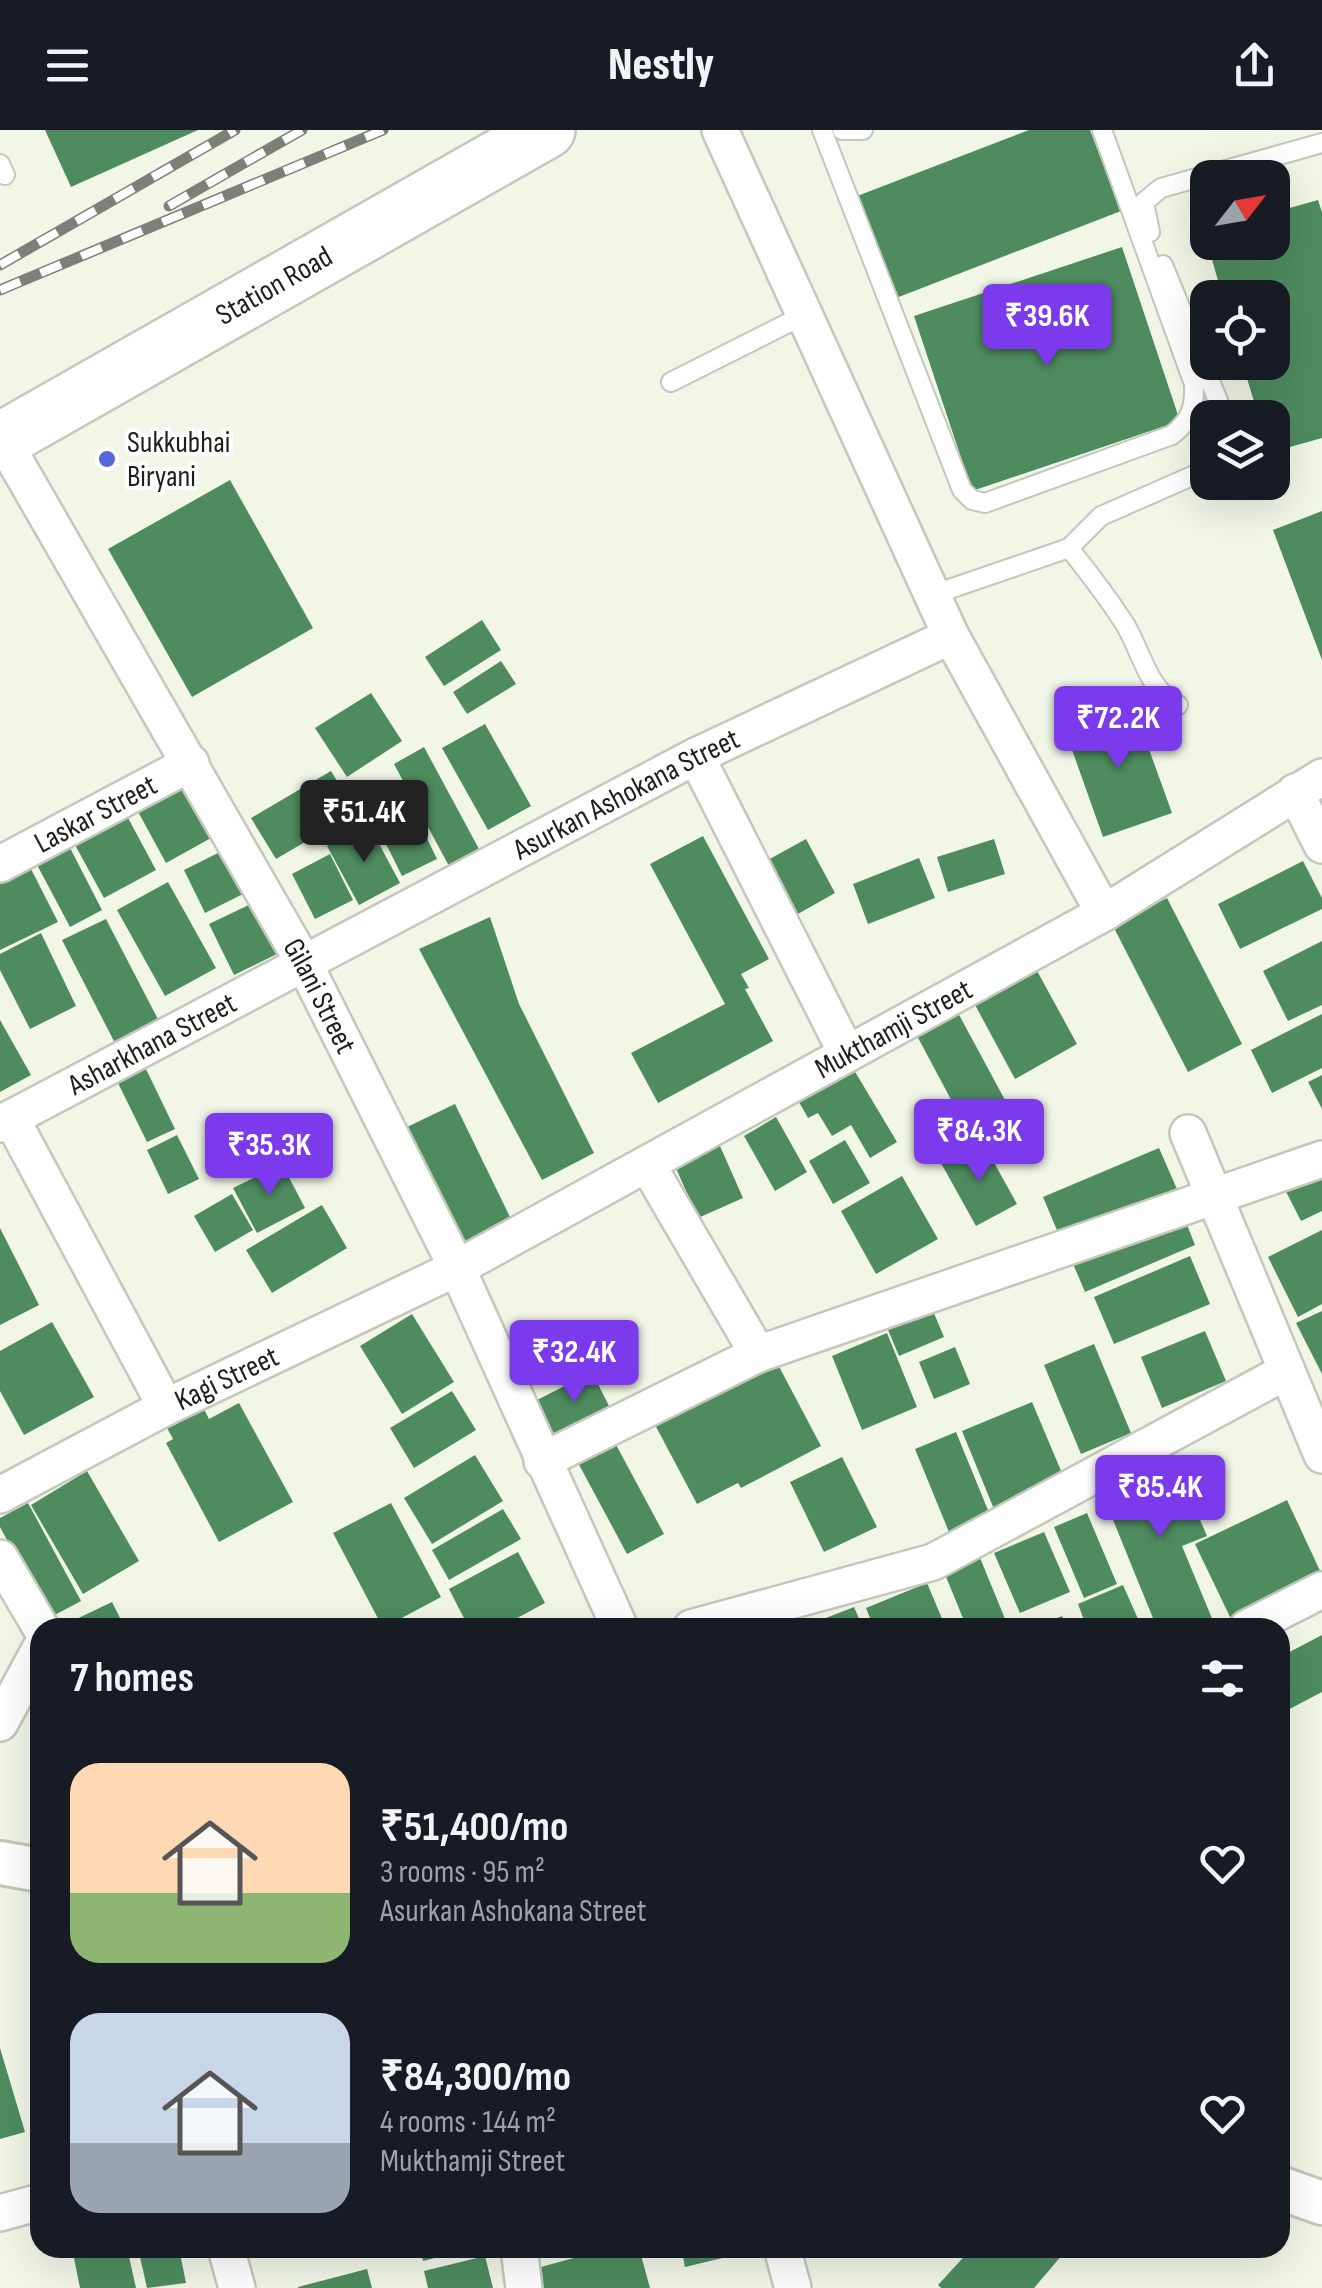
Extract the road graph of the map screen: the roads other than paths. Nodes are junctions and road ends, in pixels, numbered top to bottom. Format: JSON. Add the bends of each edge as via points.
{"nodes":[{"id":1,"x":546,"y":130,"type":"edge"},
{"id":2,"x":720,"y":130,"type":"edge"},
{"id":3,"x":822,"y":130,"type":"edge"},
{"id":4,"x":842,"y":130,"type":"edge"},
{"id":5,"x":863,"y":130,"type":"edge"},
{"id":6,"x":1102,"y":130,"type":"edge"},
{"id":7,"x":1322,"y":143,"type":"edge"},
{"id":8,"x":804,"y":315,"type":"junction"},
{"id":9,"x":671,"y":382,"type":"dead end"},
{"id":10,"x":1218,"y":400,"type":"edge"},
{"id":11,"x":1,"y":441,"type":"edge"},
{"id":12,"x":1190,"y":476,"type":"edge"},
{"id":13,"x":1069,"y":548,"type":"junction"},
{"id":14,"x":932,"y":595,"type":"junction"},
{"id":15,"x":951,"y":636,"type":"junction"},
{"id":16,"x":1178,"y":706,"type":"dead end"},
{"id":17,"x":696,"y":756,"type":"junction"},
{"id":18,"x":190,"y":763,"type":"junction"},
{"id":19,"x":1309,"y":784,"type":"edge"},
{"id":20,"x":1322,"y":845,"type":"edge"},
{"id":21,"x":0,"y":864,"type":"edge"},
{"id":22,"x":1104,"y":913,"type":"junction"},
{"id":23,"x":305,"y":964,"type":"junction"},
{"id":24,"x":847,"y":1054,"type":"junction"},
{"id":25,"x":6,"y":1121,"type":"edge"},
{"id":26,"x":1188,"y":1133,"type":"dead end"},
{"id":27,"x":1322,"y":1159,"type":"edge"},
{"id":28,"x":648,"y":1164,"type":"junction"},
{"id":29,"x":457,"y":1268,"type":"junction"},
{"id":30,"x":758,"y":1354,"type":"junction"},
{"id":31,"x":1287,"y":1371,"type":"junction"},
{"id":32,"x":166,"y":1407,"type":"junction"},
{"id":33,"x":1322,"y":1455,"type":"edge"},
{"id":34,"x":542,"y":1461,"type":"junction"},
{"id":35,"x":0,"y":1495,"type":"edge"},
{"id":36,"x":0,"y":1558,"type":"edge"},
{"id":37,"x":1322,"y":1590,"type":"edge"},
{"id":38,"x":35,"y":1618,"type":"edge"},
{"id":39,"x":615,"y":1618,"type":"edge"},
{"id":40,"x":728,"y":1618,"type":"edge"},
{"id":41,"x":1267,"y":1618,"type":"edge"},
{"id":42,"x":30,"y":1668,"type":"edge"},
{"id":43,"x":0,"y":1723,"type":"edge"},
{"id":44,"x":0,"y":1864,"type":"edge"},
{"id":45,"x":30,"y":1868,"type":"edge"},
{"id":46,"x":1290,"y":2192,"type":"edge"},
{"id":47,"x":1322,"y":2203,"type":"edge"},
{"id":48,"x":30,"y":2205,"type":"edge"},
{"id":49,"x":0,"y":2213,"type":"edge"},
{"id":50,"x":228,"y":2258,"type":"edge"},
{"id":51,"x":520,"y":2258,"type":"edge"},
{"id":52,"x":785,"y":2258,"type":"edge"},
{"id":53,"x":236,"y":2288,"type":"edge"},
{"id":54,"x":524,"y":2288,"type":"edge"},
{"id":55,"x":794,"y":2288,"type":"edge"}],
"edges":[{"from":1,"to":11,"type":"main road","name":"Station Road"},
{"from":2,"to":8,"type":"street"},
{"from":3,"to":6,"type":"lane","via":[[962,490],[985,503],[1172,435],[1194,405],[1194,384]]},
{"from":4,"to":5,"type":"lane"},
{"from":7,"to":10,"type":"lane","via":[[1161,188],[1144,202],[1146,223]]},
{"from":8,"to":9,"type":"lane"},
{"from":8,"to":14,"type":"street"},
{"from":11,"to":18,"type":"street","name":"Gilani Street"},
{"from":12,"to":13,"type":"lane","via":[[1102,516]]},
{"from":13,"to":14,"type":"lane"},
{"from":13,"to":16,"type":"lane","via":[[1128,630],[1146,670]]},
{"from":14,"to":15,"type":"street"},
{"from":15,"to":17,"type":"street","name":"Asurkan Ashokana Street"},
{"from":15,"to":22,"type":"street"},
{"from":17,"to":23,"type":"street","name":"Asurkan Ashokana Street"},
{"from":17,"to":24,"type":"street"},
{"from":18,"to":21,"type":"street","name":"Laskar Street"},
{"from":18,"to":23,"type":"street","name":"Gilani Street"},
{"from":19,"to":20,"type":"street"},
{"from":19,"to":22,"type":"street","name":"Mukthamji Street"},
{"from":22,"to":24,"type":"street","name":"Mukthamji Street"},
{"from":23,"to":25,"type":"street","name":"Asharkhana Street"},
{"from":23,"to":29,"type":"street","name":"Gilani Street"},
{"from":24,"to":28,"type":"street","name":"Mukthamji Street"},
{"from":25,"to":32,"type":"street"},
{"from":26,"to":31,"type":"street"},
{"from":27,"to":30,"type":"street"},
{"from":28,"to":29,"type":"street","name":"Mukthamji Street"},
{"from":28,"to":30,"type":"street"},
{"from":29,"to":32,"type":"street","name":"Kagi Street"},
{"from":29,"to":34,"type":"street","name":"Gilani Street"},
{"from":30,"to":34,"type":"street"},
{"from":31,"to":33,"type":"street"},
{"from":31,"to":40,"type":"street","via":[[933,1562]]},
{"from":32,"to":35,"type":"street","name":"Kagi Street"},
{"from":34,"to":39,"type":"street","name":"Gilani Street"},
{"from":36,"to":38,"type":"street"},
{"from":37,"to":41,"type":"street"},
{"from":42,"to":43,"type":"street"},
{"from":44,"to":45,"type":"street"},
{"from":46,"to":47,"type":"street"},
{"from":48,"to":49,"type":"street"},
{"from":50,"to":53,"type":"street"},
{"from":51,"to":54,"type":"street"},
{"from":52,"to":55,"type":"street"}]}
